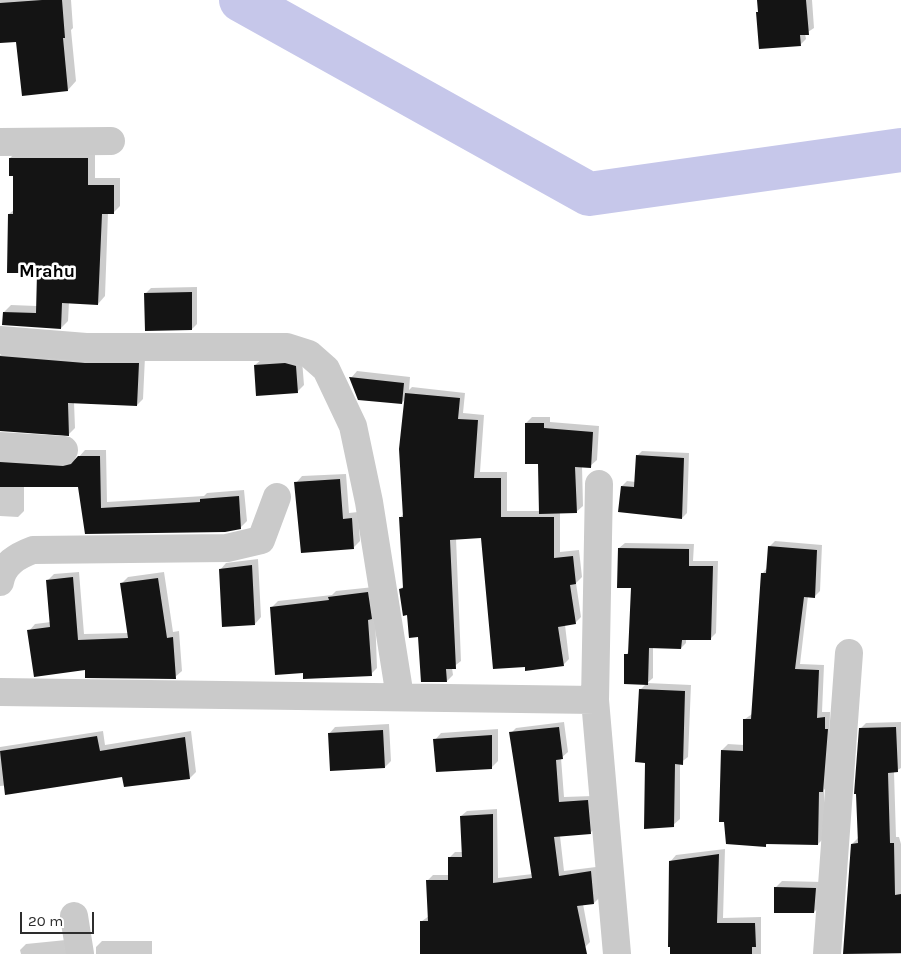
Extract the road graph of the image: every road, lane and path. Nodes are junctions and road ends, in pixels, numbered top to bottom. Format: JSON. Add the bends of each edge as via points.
{"nodes":[{"id":1,"x":111,"y":141,"type":"dead end"},
{"id":2,"x":0,"y":142,"type":"edge"},
{"id":3,"x":0,"y":340,"type":"edge"},
{"id":4,"x":0,"y":446,"type":"edge"},
{"id":5,"x":64,"y":450,"type":"dead end"},
{"id":6,"x":599,"y":484,"type":"dead end"},
{"id":7,"x":277,"y":496,"type":"dead end"},
{"id":8,"x":0,"y":582,"type":"edge"},
{"id":9,"x":849,"y":653,"type":"dead end"},
{"id":10,"x":0,"y":686,"type":"edge"},
{"id":11,"x":400,"y":697,"type":"junction"},
{"id":12,"x":595,"y":700,"type":"junction"},
{"id":13,"x":74,"y":916,"type":"dead end"},
{"id":14,"x":80,"y":954,"type":"edge"},
{"id":15,"x":618,"y":954,"type":"edge"},
{"id":16,"x":827,"y":954,"type":"edge"}],
"edges":[{"from":1,"to":2,"type":"street"},
{"from":3,"to":11,"type":"street","via":[[86,347],[287,347],[309,354],[326,369],[353,426],[369,502]]},
{"from":4,"to":5,"type":"street"},
{"from":6,"to":12,"type":"street"},
{"from":7,"to":8,"type":"street","via":[[261,540],[249,544],[227,548],[33,550],[16,557],[1,574]]},
{"from":9,"to":16,"type":"street"},
{"from":10,"to":11,"type":"street"},
{"from":11,"to":12,"type":"street"},
{"from":12,"to":15,"type":"street"},
{"from":13,"to":14,"type":"street"}]}
